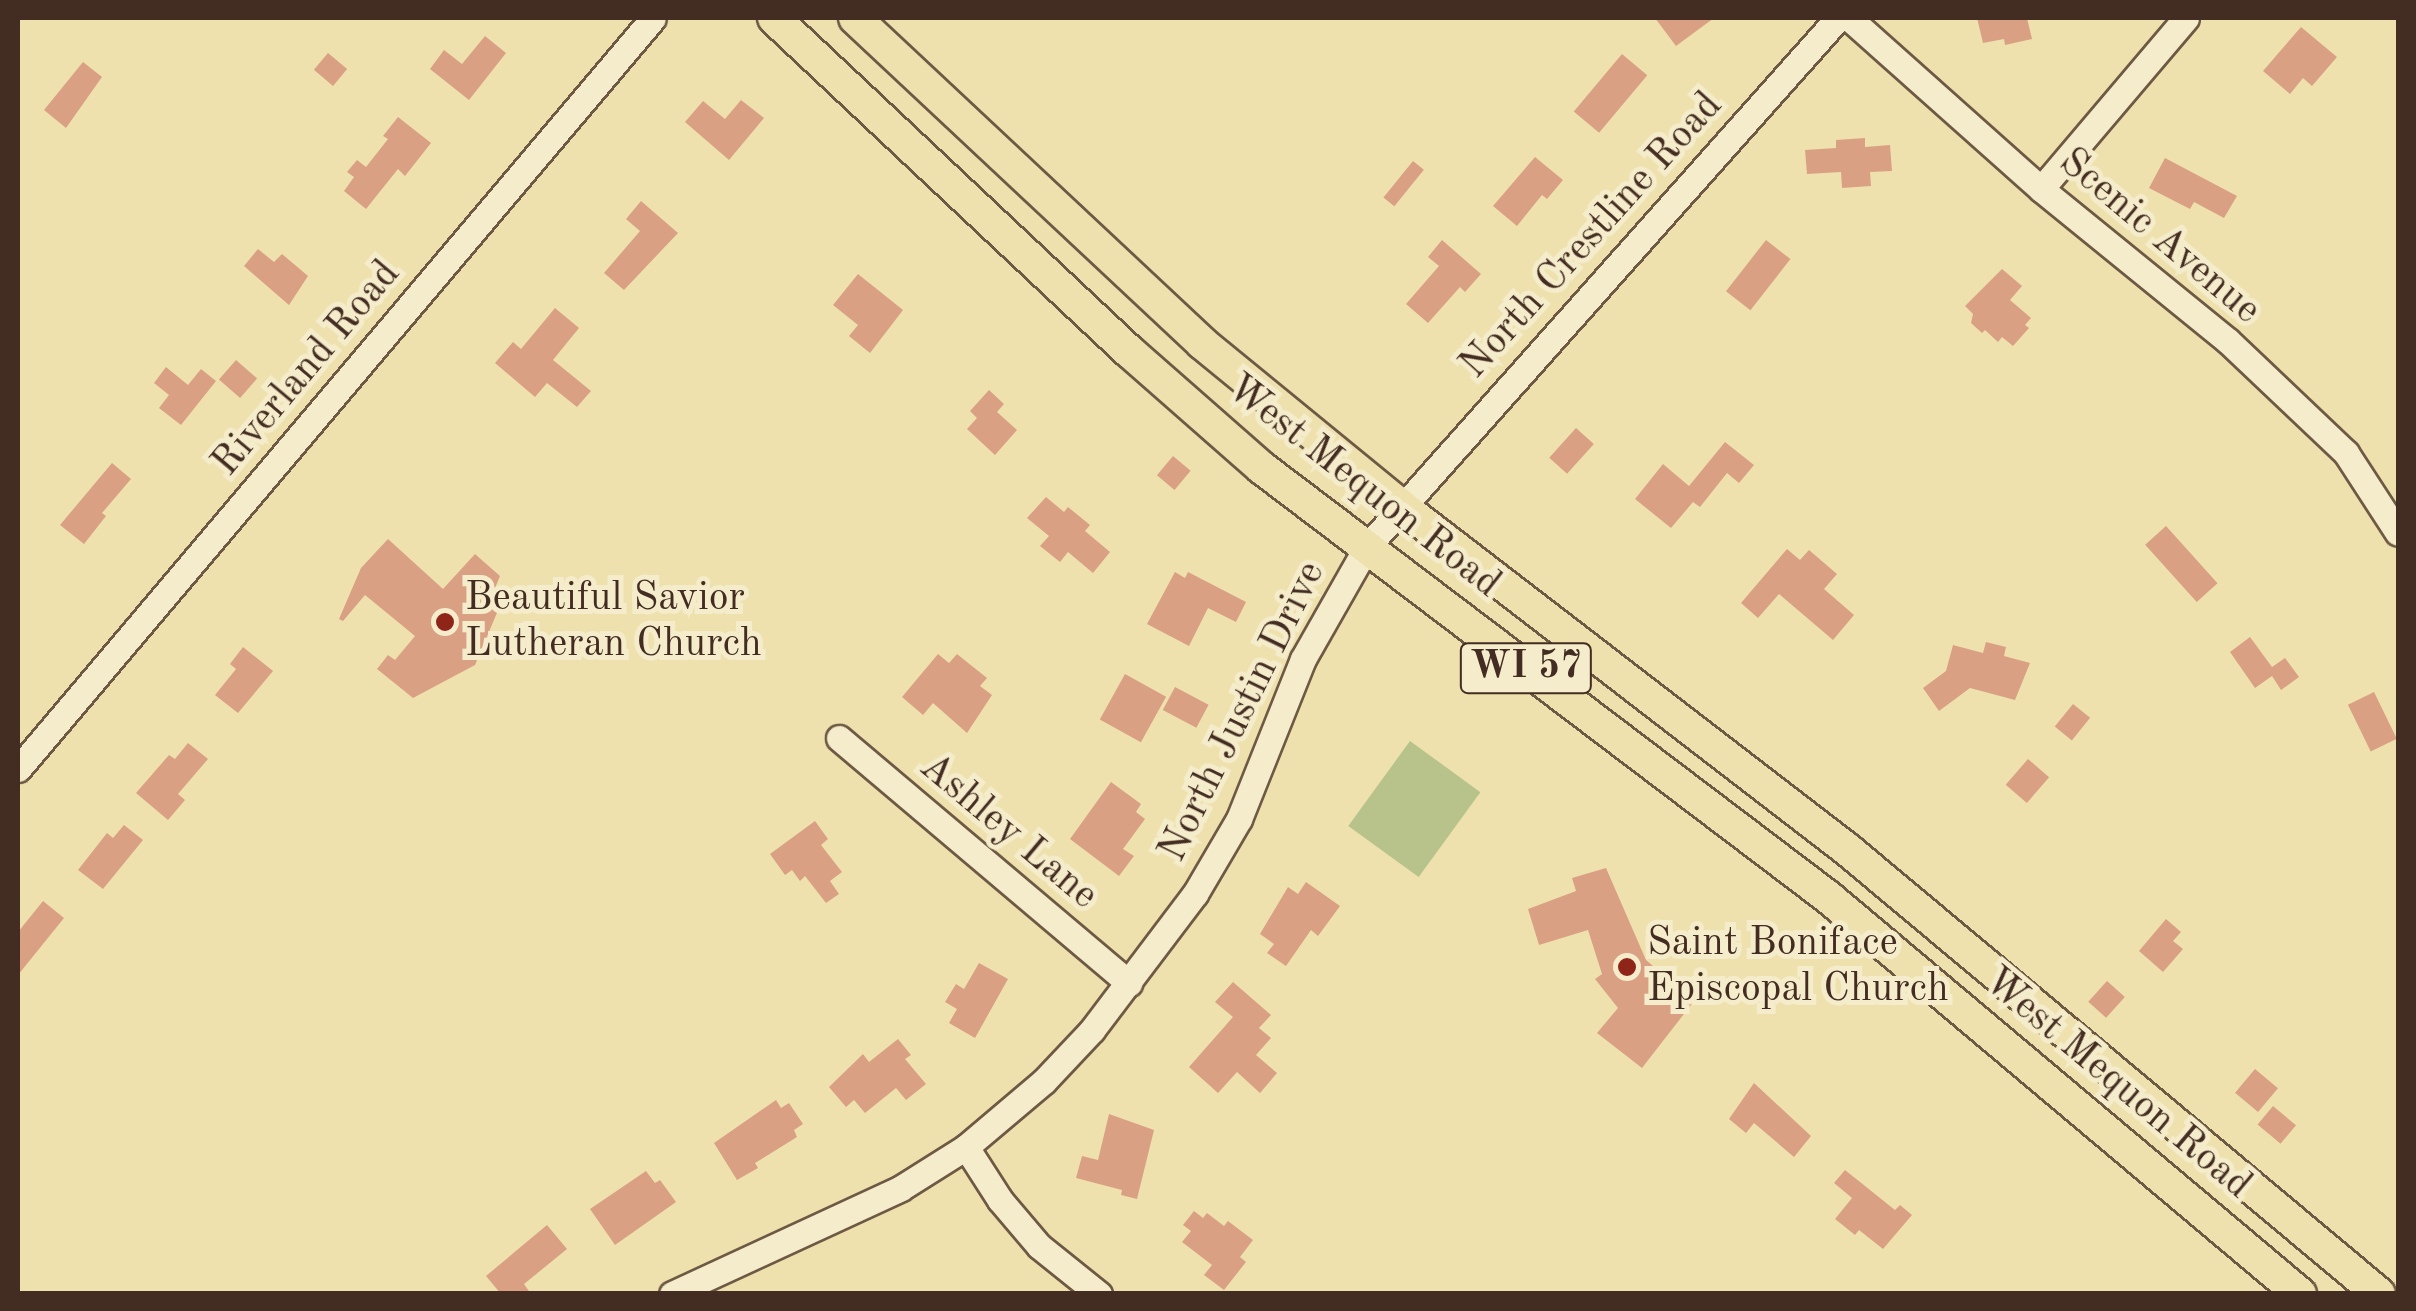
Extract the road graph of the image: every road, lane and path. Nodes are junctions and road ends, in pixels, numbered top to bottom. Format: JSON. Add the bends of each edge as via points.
{"nodes":[{"id":1,"x":654,"y":18,"type":"edge"},
{"id":2,"x":774,"y":18,"type":"edge"},
{"id":3,"x":855,"y":18,"type":"edge"},
{"id":4,"x":1838,"y":18,"type":"edge"},
{"id":5,"x":1849,"y":18,"type":"edge"},
{"id":6,"x":2186,"y":18,"type":"edge"},
{"id":7,"x":2041,"y":189,"type":"junction"},
{"id":8,"x":1401,"y":506,"type":"junction"},
{"id":9,"x":2398,"y":533,"type":"edge"},
{"id":10,"x":1366,"y":548,"type":"junction"},
{"id":11,"x":839,"y":738,"type":"dead end"},
{"id":12,"x":18,"y":769,"type":"edge"},
{"id":13,"x":1130,"y":983,"type":"junction"},
{"id":14,"x":966,"y":1147,"type":"junction"},
{"id":15,"x":672,"y":1294,"type":"edge"},
{"id":16,"x":1099,"y":1294,"type":"edge"},
{"id":17,"x":2300,"y":1294,"type":"edge"},
{"id":18,"x":2379,"y":1294,"type":"edge"}],
"edges":[{"from":1,"to":12,"type":"street","name":"Riverland Road"},
{"from":2,"to":10,"type":"main road","name":"West Mequon Road","number":"WI 57","via":[[1130,352]]},
{"from":3,"to":8,"type":"main road","name":"West Mequon Road","number":"WI 57","via":[[1202,343]]},
{"from":4,"to":8,"type":"street","name":"North Crestline Road"},
{"from":5,"to":7,"type":"street","name":"Scenic Avenue"},
{"from":6,"to":7,"type":"street"},
{"from":7,"to":9,"type":"street","name":"Scenic Avenue","via":[[2228,341],[2346,453]]},
{"from":8,"to":10,"type":"street","name":"North Justin Drive"},
{"from":8,"to":18,"type":"main road","name":"West Mequon Road","number":"WI 57","via":[[1848,850]]},
{"from":10,"to":13,"type":"street","name":"North Justin Drive","via":[[1304,659],[1239,819]]},
{"from":10,"to":17,"type":"main road","name":"West Mequon Road","number":"WI 57","via":[[1828,897]]},
{"from":11,"to":13,"type":"street","name":"Ashley Lane"},
{"from":13,"to":14,"type":"street","name":"North Justin Drive","via":[[1044,1081]]},
{"from":14,"to":15,"type":"street","name":"North Justin Drive","via":[[901,1188]]},
{"from":14,"to":16,"type":"street","via":[[1039,1246]]}]}
